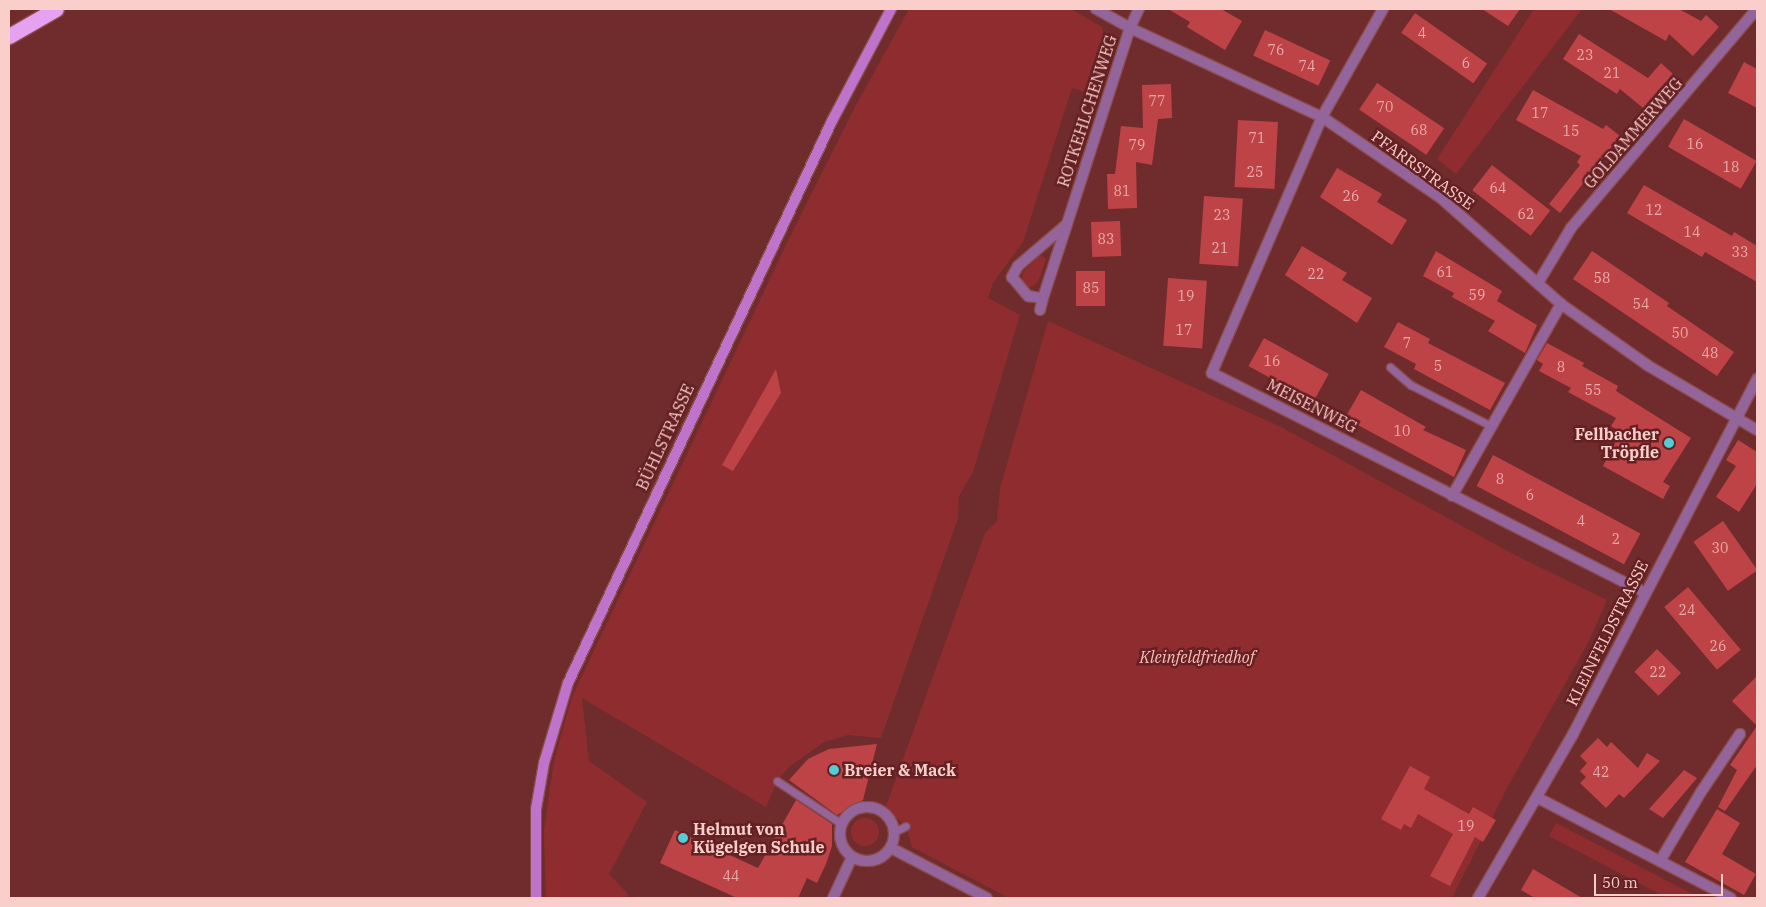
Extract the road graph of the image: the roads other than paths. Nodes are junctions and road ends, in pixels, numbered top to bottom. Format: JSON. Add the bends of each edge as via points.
{"nodes":[{"id":1,"x":56,"y":9,"type":"edge"},
{"id":2,"x":891,"y":9,"type":"edge"},
{"id":3,"x":1096,"y":9,"type":"edge"},
{"id":4,"x":1139,"y":9,"type":"edge"},
{"id":5,"x":1383,"y":9,"type":"edge"},
{"id":6,"x":1757,"y":9,"type":"edge"},
{"id":7,"x":1130,"y":28,"type":"junction"},
{"id":8,"x":9,"y":36,"type":"edge"},
{"id":9,"x":1322,"y":117,"type":"junction"},
{"id":10,"x":1067,"y":224,"type":"junction"},
{"id":11,"x":1538,"y":283,"type":"junction"},
{"id":12,"x":1043,"y":298,"type":"junction"},
{"id":13,"x":1561,"y":304,"type":"junction"},
{"id":14,"x":1040,"y":310,"type":"dead end"},
{"id":15,"x":1390,"y":367,"type":"dead end"},
{"id":16,"x":1757,"y":379,"type":"edge"},
{"id":17,"x":1736,"y":417,"type":"junction"},
{"id":18,"x":1491,"y":426,"type":"junction"},
{"id":19,"x":1757,"y":430,"type":"edge"},
{"id":20,"x":1452,"y":496,"type":"junction"},
{"id":21,"x":1645,"y":593,"type":"junction"},
{"id":22,"x":1740,"y":734,"type":"dead end"},
{"id":23,"x":777,"y":781,"type":"dead end"},
{"id":24,"x":1538,"y":798,"type":"junction"},
{"id":25,"x":842,"y":824,"type":"junction"},
{"id":26,"x":906,"y":826,"type":"dead end"},
{"id":27,"x":894,"y":832,"type":"junction"},
{"id":28,"x":891,"y":848,"type":"junction"},
{"id":29,"x":852,"y":857,"type":"junction"},
{"id":30,"x":1660,"y":861,"type":"junction"},
{"id":31,"x":536,"y":898,"type":"edge"},
{"id":32,"x":833,"y":898,"type":"edge"},
{"id":33,"x":987,"y":898,"type":"edge"},
{"id":34,"x":1478,"y":898,"type":"edge"},
{"id":35,"x":1731,"y":898,"type":"edge"}],
"edges":[{"from":1,"to":8,"type":"highway"},
{"from":2,"to":31,"type":"main road","name":"BÜHLSTRASSE","via":[[832,121],[568,683],[544,762],[536,810]]},
{"from":3,"to":7,"type":"street","name":"PFARRSTRASSE"},
{"from":4,"to":7,"type":"street","name":"ROTKEHLCHENWEG"},
{"from":5,"to":9,"type":"street"},
{"from":6,"to":11,"type":"street","name":"GOLDAMMERWEG","via":[[1572,228]]},
{"from":7,"to":9,"type":"street","name":"PFARRSTRASSE"},
{"from":7,"to":10,"type":"street","name":"ROTKEHLCHENWEG"},
{"from":9,"to":11,"type":"street","name":"PFARRSTRASSE","via":[[1442,199]]},
{"from":9,"to":20,"type":"street","name":"MEISENWEG","via":[[1212,373]]},
{"from":10,"to":12,"type":"street","name":"ROTKEHLCHENWEG"},
{"from":10,"to":12,"type":"street","via":[[1018,266],[1012,277],[1028,296]]},
{"from":11,"to":13,"type":"street","name":"PFARRSTRASSE"},
{"from":12,"to":14,"type":"street","name":"ROTKEHLCHENWEG"},
{"from":13,"to":17,"type":"street","name":"PFARRSTRASSE","via":[[1647,365]]},
{"from":13,"to":18,"type":"street"},
{"from":15,"to":18,"type":"lane","via":[[1411,385]]},
{"from":16,"to":17,"type":"street","name":"KLEINFELDSTRASSE"},
{"from":17,"to":19,"type":"street","name":"PFARRSTRASSE"},
{"from":17,"to":21,"type":"street","name":"KLEINFELDSTRASSE"},
{"from":18,"to":20,"type":"street"},
{"from":20,"to":21,"type":"street","name":"MEISENWEG"},
{"from":21,"to":24,"type":"street","name":"KLEINFELDSTRASSE"},
{"from":22,"to":30,"type":"street","via":[[1700,792]]},
{"from":23,"to":25,"type":"lane"},
{"from":24,"to":30,"type":"street"},
{"from":24,"to":34,"type":"street","name":"KLEINFELDSTRASSE"},
{"from":25,"to":27,"type":"street","via":[[850,813],[863,807],[886,815]]},
{"from":25,"to":29,"type":"street","via":[[841,842]]},
{"from":26,"to":27,"type":"lane"},
{"from":27,"to":28,"type":"street"},
{"from":28,"to":29,"type":"street","via":[[870,861]]},
{"from":28,"to":33,"type":"street"},
{"from":29,"to":32,"type":"street"},
{"from":30,"to":35,"type":"street"}]}
